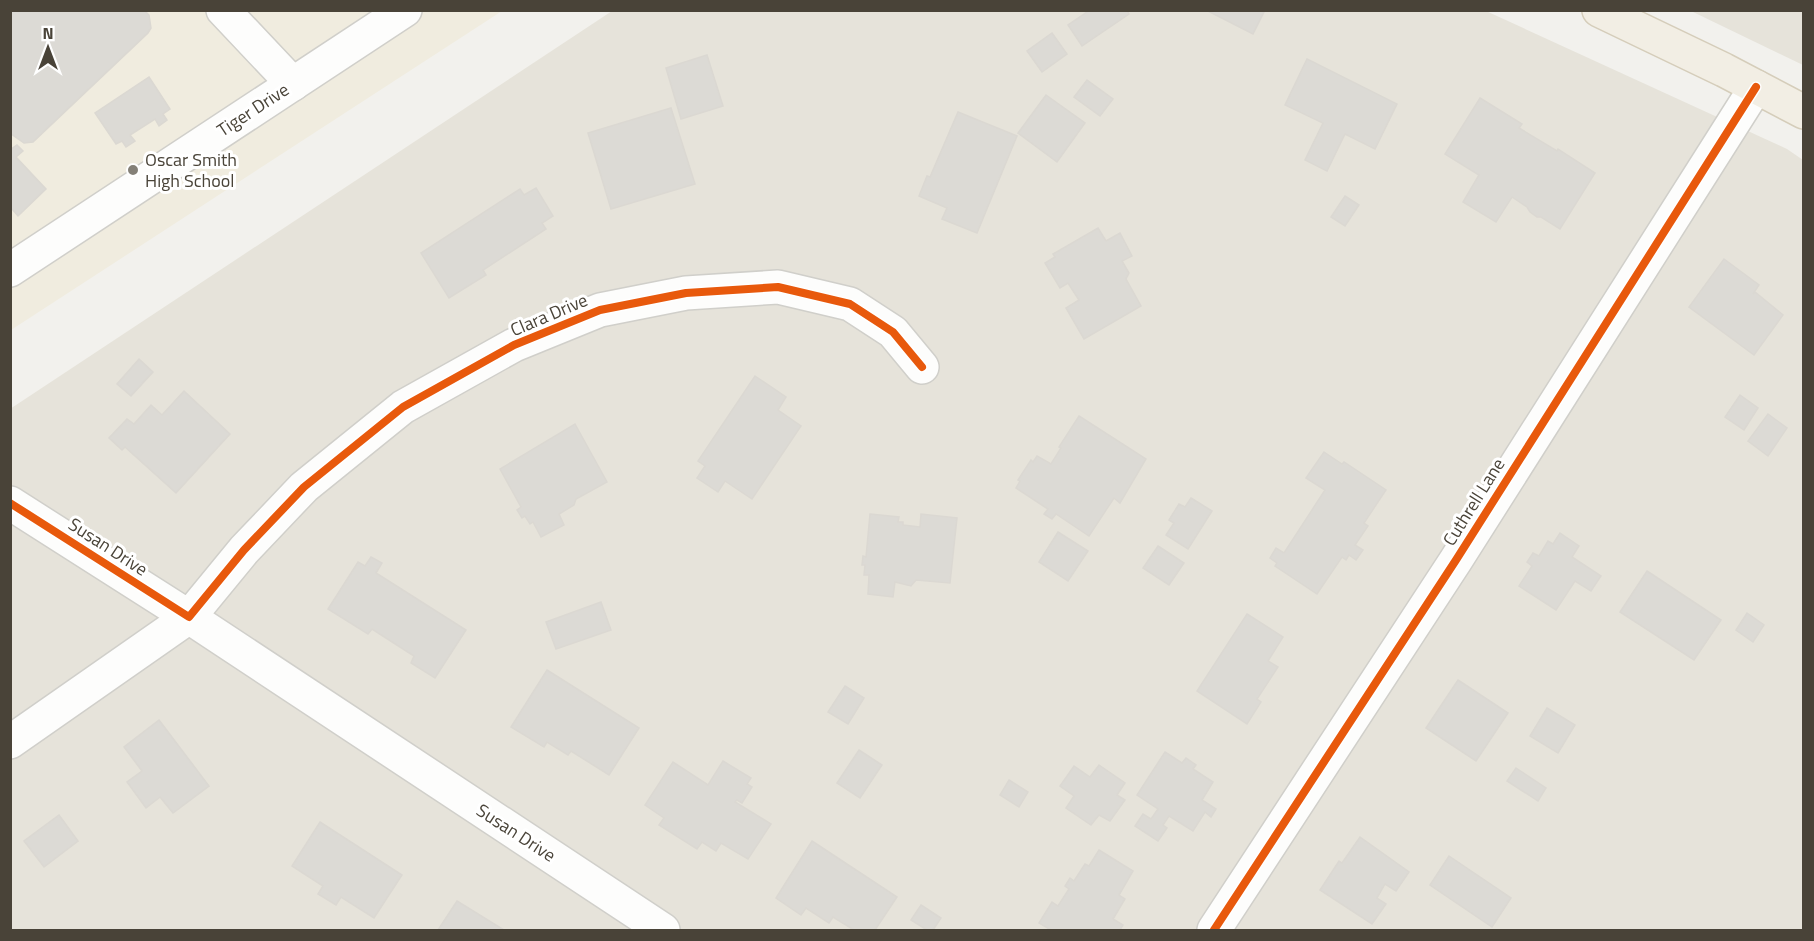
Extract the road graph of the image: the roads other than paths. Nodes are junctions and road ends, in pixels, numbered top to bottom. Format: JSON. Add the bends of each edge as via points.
{"nodes":[{"id":1,"x":223,"y":10,"type":"edge"},
{"id":2,"x":1599,"y":10,"type":"edge"},
{"id":3,"x":388,"y":15,"type":"edge"},
{"id":4,"x":293,"y":84,"type":"junction"},
{"id":5,"x":1756,"y":87,"type":"junction"},
{"id":6,"x":1803,"y":112,"type":"edge"},
{"id":7,"x":10,"y":270,"type":"edge"},
{"id":8,"x":922,"y":368,"type":"dead end"},
{"id":9,"x":10,"y":503,"type":"edge"},
{"id":10,"x":189,"y":617,"type":"junction"},
{"id":11,"x":10,"y":742,"type":"edge"},
{"id":12,"x":663,"y":930,"type":"edge"},
{"id":13,"x":1214,"y":930,"type":"edge"}],
"edges":[{"from":1,"to":4,"type":"street"},
{"from":2,"to":5,"type":"main road"},
{"from":3,"to":4,"type":"street","name":"Tiger Drive"},
{"from":4,"to":7,"type":"street","name":"Tiger Drive"},
{"from":5,"to":6,"type":"main road"},
{"from":5,"to":13,"type":"street","name":"Cuthrell Lane","via":[[1456,560]]},
{"from":8,"to":10,"type":"street","name":"Clara Drive","via":[[893,332],[850,304],[778,287],[686,293],[600,310],[514,345],[403,407],[304,487],[244,550]]},
{"from":9,"to":10,"type":"street","name":"Susan Drive"},
{"from":10,"to":11,"type":"street"},
{"from":10,"to":12,"type":"street","name":"Susan Drive"}]}
